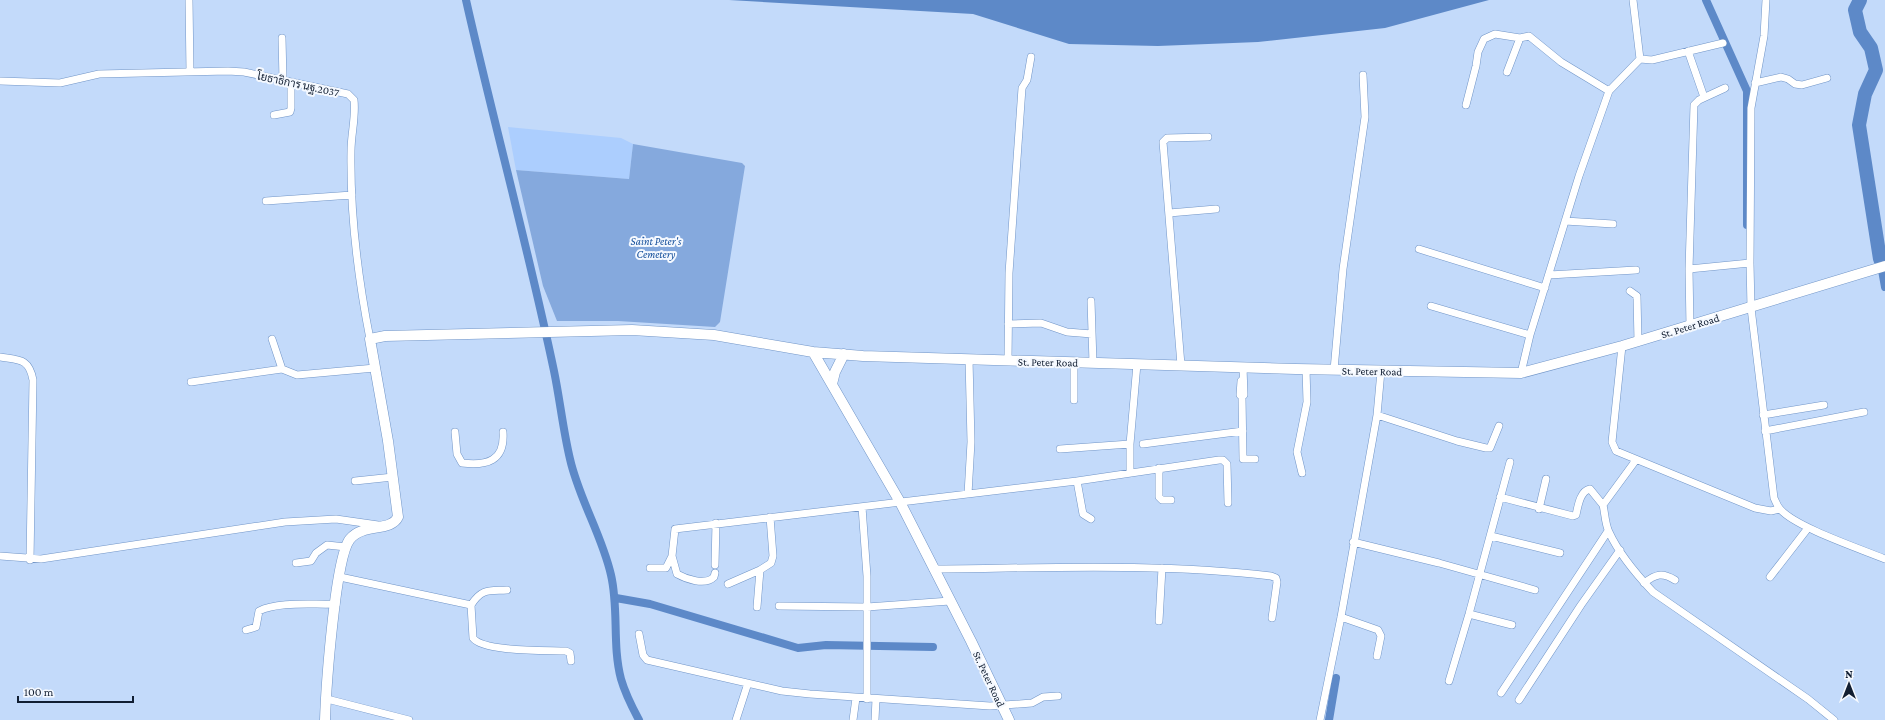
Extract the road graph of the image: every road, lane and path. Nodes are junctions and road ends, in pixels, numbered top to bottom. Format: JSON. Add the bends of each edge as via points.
{"nodes":[{"id":1,"x":189,"y":0,"type":"edge"},
{"id":2,"x":1633,"y":0,"type":"edge"},
{"id":3,"x":1766,"y":0,"type":"edge"},
{"id":4,"x":282,"y":38,"type":"dead end"},
{"id":5,"x":1520,"y":38,"type":"junction"},
{"id":6,"x":1723,"y":43,"type":"dead end"},
{"id":7,"x":1688,"y":51,"type":"junction"},
{"id":8,"x":1031,"y":57,"type":"dead end"},
{"id":9,"x":1640,"y":59,"type":"junction"},
{"id":10,"x":190,"y":72,"type":"junction"},
{"id":11,"x":1507,"y":72,"type":"dead end"},
{"id":12,"x":1363,"y":76,"type":"dead end"},
{"id":13,"x":1827,"y":78,"type":"dead end"},
{"id":14,"x":282,"y":80,"type":"junction"},
{"id":15,"x":0,"y":81,"type":"edge"},
{"id":16,"x":291,"y":82,"type":"junction"},
{"id":17,"x":1755,"y":83,"type":"junction"},
{"id":18,"x":1725,"y":88,"type":"dead end"},
{"id":19,"x":1609,"y":91,"type":"junction"},
{"id":20,"x":1704,"y":97,"type":"junction"},
{"id":21,"x":1466,"y":105,"type":"dead end"},
{"id":22,"x":274,"y":115,"type":"dead end"},
{"id":23,"x":1208,"y":136,"type":"dead end"},
{"id":24,"x":352,"y":195,"type":"junction"},
{"id":25,"x":266,"y":201,"type":"dead end"},
{"id":26,"x":1216,"y":209,"type":"dead end"},
{"id":27,"x":1169,"y":213,"type":"junction"},
{"id":28,"x":1565,"y":221,"type":"junction"},
{"id":29,"x":1613,"y":224,"type":"dead end"},
{"id":30,"x":1419,"y":249,"type":"dead end"},
{"id":31,"x":1750,"y":263,"type":"junction"},
{"id":32,"x":1885,"y":266,"type":"edge"},
{"id":33,"x":1689,"y":269,"type":"junction"},
{"id":34,"x":1636,"y":270,"type":"dead end"},
{"id":35,"x":1549,"y":275,"type":"junction"},
{"id":36,"x":1544,"y":288,"type":"junction"},
{"id":37,"x":1630,"y":291,"type":"dead end"},
{"id":38,"x":1091,"y":301,"type":"dead end"},
{"id":39,"x":1431,"y":306,"type":"dead end"},
{"id":40,"x":1751,"y":308,"type":"junction"},
{"id":41,"x":1008,"y":324,"type":"junction"},
{"id":42,"x":1690,"y":327,"type":"junction"},
{"id":43,"x":1092,"y":334,"type":"junction"},
{"id":44,"x":1530,"y":335,"type":"junction"},
{"id":45,"x":272,"y":339,"type":"dead end"},
{"id":46,"x":370,"y":339,"type":"junction"},
{"id":47,"x":1638,"y":342,"type":"junction"},
{"id":48,"x":1622,"y":346,"type":"junction"},
{"id":49,"x":813,"y":352,"type":"junction"},
{"id":50,"x":844,"y":354,"type":"junction"},
{"id":51,"x":0,"y":357,"type":"edge"},
{"id":52,"x":968,"y":359,"type":"junction"},
{"id":53,"x":1008,"y":360,"type":"junction"},
{"id":54,"x":1074,"y":362,"type":"junction"},
{"id":55,"x":1093,"y":363,"type":"junction"},
{"id":56,"x":1137,"y":364,"type":"junction"},
{"id":57,"x":1181,"y":365,"type":"junction"},
{"id":58,"x":1243,"y":367,"type":"junction"},
{"id":59,"x":375,"y":368,"type":"junction"},
{"id":60,"x":282,"y":369,"type":"junction"},
{"id":61,"x":1306,"y":369,"type":"junction"},
{"id":62,"x":1334,"y":370,"type":"junction"},
{"id":63,"x":1381,"y":371,"type":"junction"},
{"id":64,"x":1521,"y":373,"type":"junction"},
{"id":65,"x":191,"y":382,"type":"dead end"},
{"id":66,"x":832,"y":384,"type":"junction"},
{"id":67,"x":1074,"y":400,"type":"dead end"},
{"id":68,"x":1824,"y":405,"type":"dead end"},
{"id":69,"x":1864,"y":412,"type":"dead end"},
{"id":70,"x":1376,"y":415,"type":"junction"},
{"id":71,"x":1763,"y":415,"type":"junction"},
{"id":72,"x":1499,"y":426,"type":"dead end"},
{"id":73,"x":1243,"y":430,"type":"junction"},
{"id":74,"x":1765,"y":431,"type":"junction"},
{"id":75,"x":455,"y":432,"type":"dead end"},
{"id":76,"x":503,"y":432,"type":"dead end"},
{"id":77,"x":1130,"y":444,"type":"junction"},
{"id":78,"x":1143,"y":444,"type":"dead end"},
{"id":79,"x":1060,"y":449,"type":"dead end"},
{"id":80,"x":1255,"y":459,"type":"dead end"},
{"id":81,"x":1636,"y":460,"type":"junction"},
{"id":82,"x":1510,"y":462,"type":"dead end"},
{"id":83,"x":1159,"y":468,"type":"junction"},
{"id":84,"x":1130,"y":472,"type":"junction"},
{"id":85,"x":1302,"y":472,"type":"dead end"},
{"id":86,"x":393,"y":477,"type":"junction"},
{"id":87,"x":1546,"y":479,"type":"dead end"},
{"id":88,"x":355,"y":481,"type":"dead end"},
{"id":89,"x":1077,"y":481,"type":"junction"},
{"id":90,"x":968,"y":494,"type":"junction"},
{"id":91,"x":1500,"y":497,"type":"junction"},
{"id":92,"x":1171,"y":500,"type":"dead end"},
{"id":93,"x":900,"y":502,"type":"junction"},
{"id":94,"x":1228,"y":504,"type":"dead end"},
{"id":95,"x":1603,"y":505,"type":"junction"},
{"id":96,"x":862,"y":507,"type":"junction"},
{"id":97,"x":1539,"y":509,"type":"junction"},
{"id":98,"x":1779,"y":509,"type":"junction"},
{"id":99,"x":770,"y":517,"type":"junction"},
{"id":100,"x":1091,"y":519,"type":"dead end"},
{"id":101,"x":716,"y":523,"type":"junction"},
{"id":102,"x":379,"y":526,"type":"junction"},
{"id":103,"x":1808,"y":528,"type":"junction"},
{"id":104,"x":1608,"y":531,"type":"junction"},
{"id":105,"x":1491,"y":536,"type":"junction"},
{"id":106,"x":1353,"y":542,"type":"junction"},
{"id":107,"x":346,"y":547,"type":"junction"},
{"id":108,"x":1620,"y":550,"type":"junction"},
{"id":109,"x":1560,"y":553,"type":"dead end"},
{"id":110,"x":0,"y":556,"type":"edge"},
{"id":111,"x":672,"y":556,"type":"junction"},
{"id":112,"x":1885,"y":559,"type":"edge"},
{"id":113,"x":30,"y":560,"type":"junction"},
{"id":114,"x":296,"y":563,"type":"dead end"},
{"id":115,"x":715,"y":565,"type":"dead end"},
{"id":116,"x":650,"y":568,"type":"dead end"},
{"id":117,"x":1162,"y":568,"type":"junction"},
{"id":118,"x":933,"y":569,"type":"junction"},
{"id":119,"x":760,"y":570,"type":"junction"},
{"id":120,"x":715,"y":573,"type":"dead end"},
{"id":121,"x":1479,"y":574,"type":"junction"},
{"id":122,"x":340,"y":577,"type":"junction"},
{"id":123,"x":1770,"y":577,"type":"dead end"},
{"id":124,"x":1675,"y":580,"type":"dead end"},
{"id":125,"x":1644,"y":583,"type":"junction"},
{"id":126,"x":728,"y":584,"type":"dead end"},
{"id":127,"x":507,"y":590,"type":"dead end"},
{"id":128,"x":1535,"y":590,"type":"dead end"},
{"id":129,"x":950,"y":601,"type":"junction"},
{"id":130,"x":336,"y":604,"type":"junction"},
{"id":131,"x":471,"y":605,"type":"junction"},
{"id":132,"x":779,"y":606,"type":"dead end"},
{"id":133,"x":867,"y":606,"type":"junction"},
{"id":134,"x":757,"y":607,"type":"dead end"},
{"id":135,"x":1470,"y":614,"type":"junction"},
{"id":136,"x":1341,"y":617,"type":"junction"},
{"id":137,"x":1272,"y":618,"type":"dead end"},
{"id":138,"x":1160,"y":621,"type":"dead end"},
{"id":139,"x":1512,"y":625,"type":"dead end"},
{"id":140,"x":246,"y":630,"type":"dead end"},
{"id":141,"x":639,"y":634,"type":"dead end"},
{"id":142,"x":1377,"y":656,"type":"dead end"},
{"id":143,"x":571,"y":662,"type":"dead end"},
{"id":144,"x":1449,"y":681,"type":"dead end"},
{"id":145,"x":748,"y":683,"type":"junction"},
{"id":146,"x":1501,"y":693,"type":"dead end"},
{"id":147,"x":1058,"y":696,"type":"dead end"},
{"id":148,"x":856,"y":698,"type":"junction"},
{"id":149,"x":327,"y":699,"type":"junction"},
{"id":150,"x":867,"y":699,"type":"junction"},
{"id":151,"x":876,"y":699,"type":"junction"},
{"id":152,"x":1519,"y":700,"type":"dead end"},
{"id":153,"x":1001,"y":705,"type":"junction"},
{"id":154,"x":326,"y":720,"type":"edge"},
{"id":155,"x":410,"y":720,"type":"edge"},
{"id":156,"x":736,"y":720,"type":"edge"},
{"id":157,"x":853,"y":720,"type":"edge"},
{"id":158,"x":875,"y":720,"type":"edge"},
{"id":159,"x":1009,"y":720,"type":"edge"},
{"id":160,"x":1320,"y":720,"type":"edge"},
{"id":161,"x":1834,"y":720,"type":"edge"}],
"edges":[{"from":1,"to":10,"type":"street"},
{"from":2,"to":9,"type":"street"},
{"from":3,"to":17,"type":"street","via":[[1764,36]]},
{"from":4,"to":14,"type":"street"},
{"from":5,"to":11,"type":"street"},
{"from":5,"to":19,"type":"street","via":[[1533,38],[1561,62]]},
{"from":5,"to":21,"type":"street","via":[[1495,34],[1484,39],[1478,52]]},
{"from":6,"to":7,"type":"street"},
{"from":7,"to":9,"type":"street","via":[[1652,60]]},
{"from":7,"to":20,"type":"street"},
{"from":8,"to":41,"type":"street","via":[[1027,80],[1022,88],[1009,273]]},
{"from":9,"to":19,"type":"street"},
{"from":10,"to":14,"type":"street","name":"โยธาธิการ นฐ.2037","via":[[244,72]]},
{"from":10,"to":15,"type":"street","name":"โยธาธิการ นฐ.2037","via":[[103,74],[68,82]]},
{"from":12,"to":62,"type":"street","via":[[1364,117],[1343,269]]},
{"from":13,"to":17,"type":"street","via":[[1802,84],[1795,84],[1781,77]]},
{"from":14,"to":16,"type":"street","name":"โยธาธิการ นฐ.2037"},
{"from":16,"to":22,"type":"street","via":[[290,112]]},
{"from":16,"to":24,"type":"street","name":"โยธาธิการ นฐ.2037","via":[[348,94],[354,100]]},
{"from":17,"to":31,"type":"street","via":[[1751,108]]},
{"from":18,"to":20,"type":"street"},
{"from":19,"to":28,"type":"street"},
{"from":20,"to":33,"type":"street","via":[[1695,102],[1694,110]]},
{"from":23,"to":27,"type":"street","via":[[1167,138],[1163,142]]},
{"from":24,"to":25,"type":"street"},
{"from":24,"to":46,"type":"street","name":"โยธาธิการ นฐ.2037","via":[[363,300]]},
{"from":26,"to":27,"type":"street"},
{"from":27,"to":57,"type":"street"},
{"from":28,"to":29,"type":"street"},
{"from":28,"to":35,"type":"street"},
{"from":30,"to":36,"type":"street"},
{"from":31,"to":33,"type":"street"},
{"from":31,"to":40,"type":"street"},
{"from":32,"to":40,"type":"street","name":"St. Peter Road"},
{"from":33,"to":42,"type":"street"},
{"from":34,"to":35,"type":"street"},
{"from":35,"to":36,"type":"street"},
{"from":36,"to":44,"type":"street"},
{"from":37,"to":47,"type":"street","via":[[1637,296]]},
{"from":38,"to":43,"type":"street"},
{"from":39,"to":44,"type":"street"},
{"from":40,"to":42,"type":"street","name":"St. Peter Road"},
{"from":40,"to":71,"type":"street"},
{"from":41,"to":43,"type":"street","via":[[1041,323],[1067,332]]},
{"from":41,"to":53,"type":"street"},
{"from":42,"to":47,"type":"street","name":"St. Peter Road"},
{"from":43,"to":55,"type":"street"},
{"from":44,"to":64,"type":"street"},
{"from":45,"to":60,"type":"street"},
{"from":46,"to":49,"type":"street","via":[[385,336],[632,330],[708,334]]},
{"from":46,"to":59,"type":"street"},
{"from":47,"to":48,"type":"street","name":"St. Peter Road"},
{"from":48,"to":64,"type":"street","name":"St. Peter Road"},
{"from":48,"to":81,"type":"street","via":[[1612,442],[1616,451]]},
{"from":49,"to":50,"type":"street","name":"St. Peter Road"},
{"from":49,"to":66,"type":"street","name":"St. Peter Road"},
{"from":50,"to":52,"type":"street","name":"St. Peter Road"},
{"from":50,"to":66,"type":"street"},
{"from":51,"to":113,"type":"street","via":[[27,363],[33,380]]},
{"from":52,"to":53,"type":"street","name":"St. Peter Road"},
{"from":52,"to":90,"type":"street","via":[[971,442]]},
{"from":53,"to":54,"type":"street","name":"St. Peter Road"},
{"from":54,"to":55,"type":"street","name":"St. Peter Road"},
{"from":54,"to":67,"type":"street"},
{"from":55,"to":56,"type":"street","name":"St. Peter Road"},
{"from":56,"to":57,"type":"street","name":"St. Peter Road"},
{"from":56,"to":77,"type":"street"},
{"from":57,"to":58,"type":"street","name":"St. Peter Road"},
{"from":58,"to":61,"type":"street","name":"St. Peter Road"},
{"from":58,"to":73,"type":"street"},
{"from":59,"to":60,"type":"street","via":[[297,375]]},
{"from":59,"to":86,"type":"street"},
{"from":60,"to":65,"type":"street"},
{"from":61,"to":62,"type":"street","name":"St. Peter Road"},
{"from":61,"to":85,"type":"street","via":[[1307,402],[1297,452]]},
{"from":62,"to":63,"type":"street","name":"St. Peter Road"},
{"from":63,"to":64,"type":"street","name":"St. Peter Road"},
{"from":63,"to":70,"type":"street"},
{"from":66,"to":93,"type":"street","name":"St. Peter Road"},
{"from":68,"to":71,"type":"street"},
{"from":69,"to":74,"type":"street"},
{"from":70,"to":72,"type":"street","via":[[1486,448],[1493,445]]},
{"from":70,"to":106,"type":"street"},
{"from":71,"to":74,"type":"street"},
{"from":73,"to":78,"type":"street"},
{"from":73,"to":80,"type":"street","via":[[1243,460]]},
{"from":74,"to":98,"type":"street","via":[[1772,485]]},
{"from":75,"to":76,"type":"street","via":[[459,459],[462,463],[468,463],[491,461],[496,458],[504,444]]},
{"from":77,"to":79,"type":"street"},
{"from":77,"to":84,"type":"street"},
{"from":81,"to":95,"type":"street"},
{"from":81,"to":98,"type":"street","via":[[1755,508]]},
{"from":82,"to":91,"type":"street"},
{"from":83,"to":84,"type":"street"},
{"from":83,"to":92,"type":"street","via":[[1159,497],[1162,500]]},
{"from":83,"to":94,"type":"street","via":[[1223,460],[1227,464]]},
{"from":84,"to":89,"type":"street"},
{"from":86,"to":88,"type":"street"},
{"from":86,"to":102,"type":"street","via":[[398,517],[391,525]]},
{"from":87,"to":97,"type":"street"},
{"from":89,"to":90,"type":"street"},
{"from":89,"to":100,"type":"street","via":[[1083,514]]},
{"from":90,"to":93,"type":"street"},
{"from":91,"to":97,"type":"street"},
{"from":91,"to":105,"type":"street"},
{"from":93,"to":96,"type":"street"},
{"from":93,"to":118,"type":"street","name":"St. Peter Road"},
{"from":95,"to":97,"type":"street","via":[[1590,489],[1586,489],[1576,515]]},
{"from":95,"to":104,"type":"street"},
{"from":96,"to":99,"type":"street"},
{"from":96,"to":133,"type":"street"},
{"from":98,"to":103,"type":"street"},
{"from":99,"to":101,"type":"street"},
{"from":99,"to":119,"type":"street","via":[[772,556],[769,566]]},
{"from":101,"to":111,"type":"street","via":[[675,529]]},
{"from":101,"to":115,"type":"street"},
{"from":102,"to":107,"type":"street","via":[[357,533],[350,538]]},
{"from":102,"to":113,"type":"street","via":[[336,519],[285,522]]},
{"from":103,"to":112,"type":"street"},
{"from":103,"to":123,"type":"street"},
{"from":104,"to":108,"type":"street"},
{"from":104,"to":146,"type":"street"},
{"from":105,"to":109,"type":"street"},
{"from":105,"to":121,"type":"street"},
{"from":106,"to":121,"type":"street"},
{"from":106,"to":136,"type":"street"},
{"from":107,"to":114,"type":"street","via":[[327,545],[316,553],[311,561]]},
{"from":107,"to":122,"type":"street"},
{"from":108,"to":125,"type":"street"},
{"from":108,"to":152,"type":"street"},
{"from":110,"to":113,"type":"street"},
{"from":111,"to":116,"type":"street","via":[[666,568]]},
{"from":111,"to":120,"type":"street","via":[[675,570],[687,580],[709,580],[714,578]]},
{"from":117,"to":118,"type":"street"},
{"from":117,"to":137,"type":"street","via":[[1276,578]]},
{"from":117,"to":138,"type":"street"},
{"from":118,"to":129,"type":"street","name":"St. Peter Road"},
{"from":119,"to":126,"type":"street"},
{"from":119,"to":134,"type":"street"},
{"from":121,"to":128,"type":"street"},
{"from":121,"to":135,"type":"street"},
{"from":122,"to":130,"type":"street"},
{"from":122,"to":131,"type":"street"},
{"from":124,"to":125,"type":"street","via":[[1658,574]]},
{"from":125,"to":161,"type":"street","via":[[1664,600],[1808,699]]},
{"from":127,"to":131,"type":"street","via":[[486,591],[477,595]]},
{"from":129,"to":133,"type":"street"},
{"from":129,"to":153,"type":"street","name":"St. Peter Road"},
{"from":130,"to":140,"type":"street","via":[[264,608],[259,611],[256,628]]},
{"from":130,"to":149,"type":"street"},
{"from":131,"to":143,"type":"street","via":[[475,641],[490,647],[566,651],[570,653]]},
{"from":132,"to":133,"type":"street"},
{"from":133,"to":150,"type":"street"},
{"from":135,"to":139,"type":"street"},
{"from":135,"to":144,"type":"street"},
{"from":136,"to":142,"type":"street","via":[[1378,630],[1381,636]]},
{"from":136,"to":160,"type":"street"},
{"from":141,"to":145,"type":"street","via":[[643,655],[647,660]]},
{"from":145,"to":148,"type":"street","via":[[782,691]]},
{"from":145,"to":156,"type":"street"},
{"from":147,"to":153,"type":"street","via":[[1043,697],[1032,703]]},
{"from":148,"to":150,"type":"street"},
{"from":148,"to":157,"type":"street"},
{"from":149,"to":154,"type":"street"},
{"from":149,"to":155,"type":"street"},
{"from":150,"to":151,"type":"street"},
{"from":151,"to":153,"type":"street"},
{"from":151,"to":158,"type":"street"},
{"from":153,"to":159,"type":"street","name":"St. Peter Road"}]}
